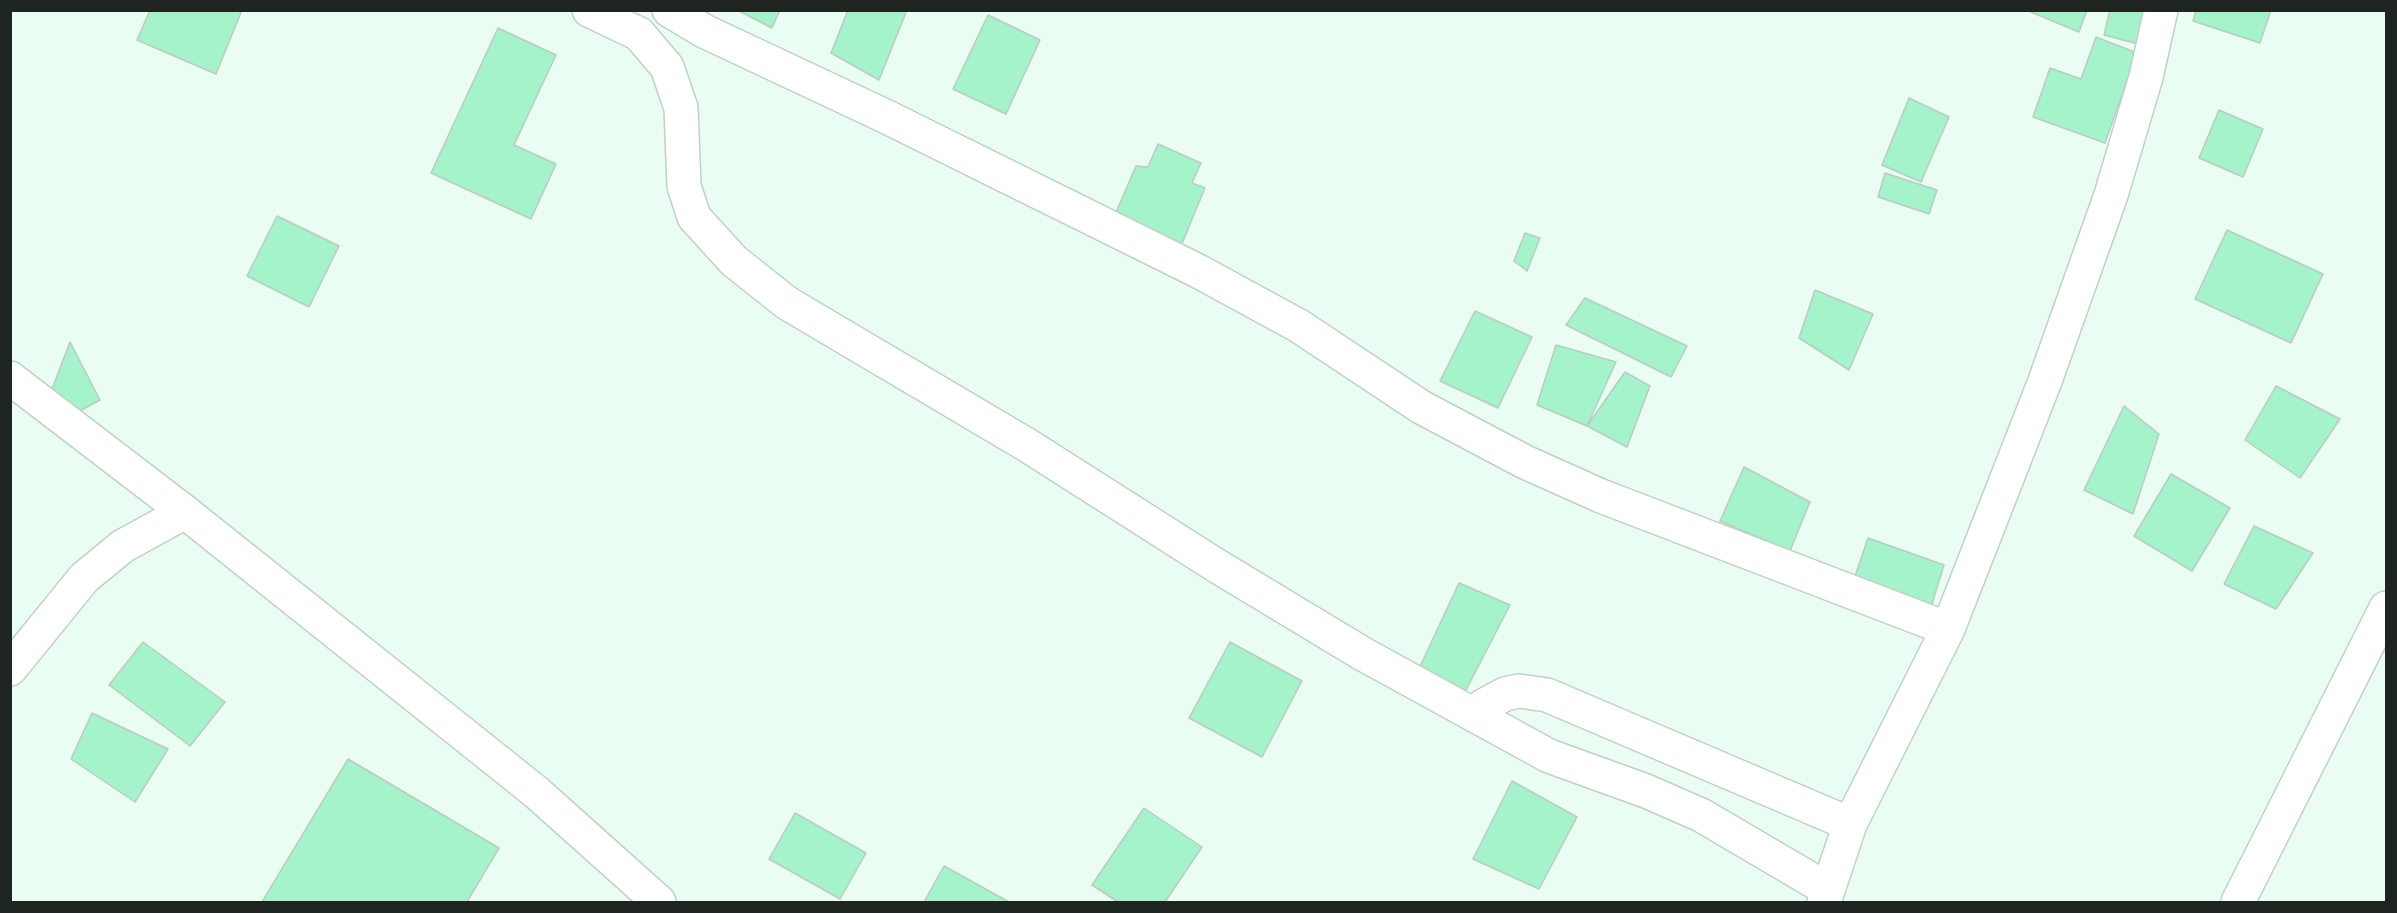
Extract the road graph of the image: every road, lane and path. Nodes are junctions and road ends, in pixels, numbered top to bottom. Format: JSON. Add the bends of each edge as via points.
{"nodes":[{"id":1,"x":589,"y":10,"type":"edge"},
{"id":2,"x":669,"y":10,"type":"edge"},
{"id":3,"x":2161,"y":10,"type":"edge"},
{"id":4,"x":10,"y":378,"type":"edge"},
{"id":5,"x":185,"y":512,"type":"junction"},
{"id":6,"x":2386,"y":608,"type":"edge"},
{"id":7,"x":1947,"y":629,"type":"junction"},
{"id":8,"x":10,"y":669,"type":"edge"},
{"id":9,"x":1474,"y":715,"type":"junction"},
{"id":10,"x":1850,"y":824,"type":"junction"},
{"id":11,"x":1826,"y":896,"type":"edge"},
{"id":12,"x":659,"y":903,"type":"edge"},
{"id":13,"x":2238,"y":903,"type":"edge"}],
"edges":[{"from":1,"to":9,"type":"street","via":[[639,34],[667,67],[681,108],[684,186],[691,209],[702,229],[759,284],[1334,636]]},
{"from":2,"to":7,"type":"street","via":[[704,31],[1198,271],[1299,326],[1421,407],[1525,462],[1601,496]]},
{"from":3,"to":7,"type":"street","via":[[2146,77],[2111,195],[2045,381]]},
{"from":4,"to":5,"type":"street"},
{"from":5,"to":8,"type":"street","via":[[123,546],[84,578]]},
{"from":5,"to":12,"type":"street","via":[[536,792]]},
{"from":6,"to":13,"type":"street"},
{"from":7,"to":10,"type":"street"},
{"from":9,"to":10,"type":"street","via":[[1505,694],[1546,694]]},
{"from":9,"to":11,"type":"street","via":[[1549,756],[1683,807]]},
{"from":10,"to":11,"type":"street"}]}
